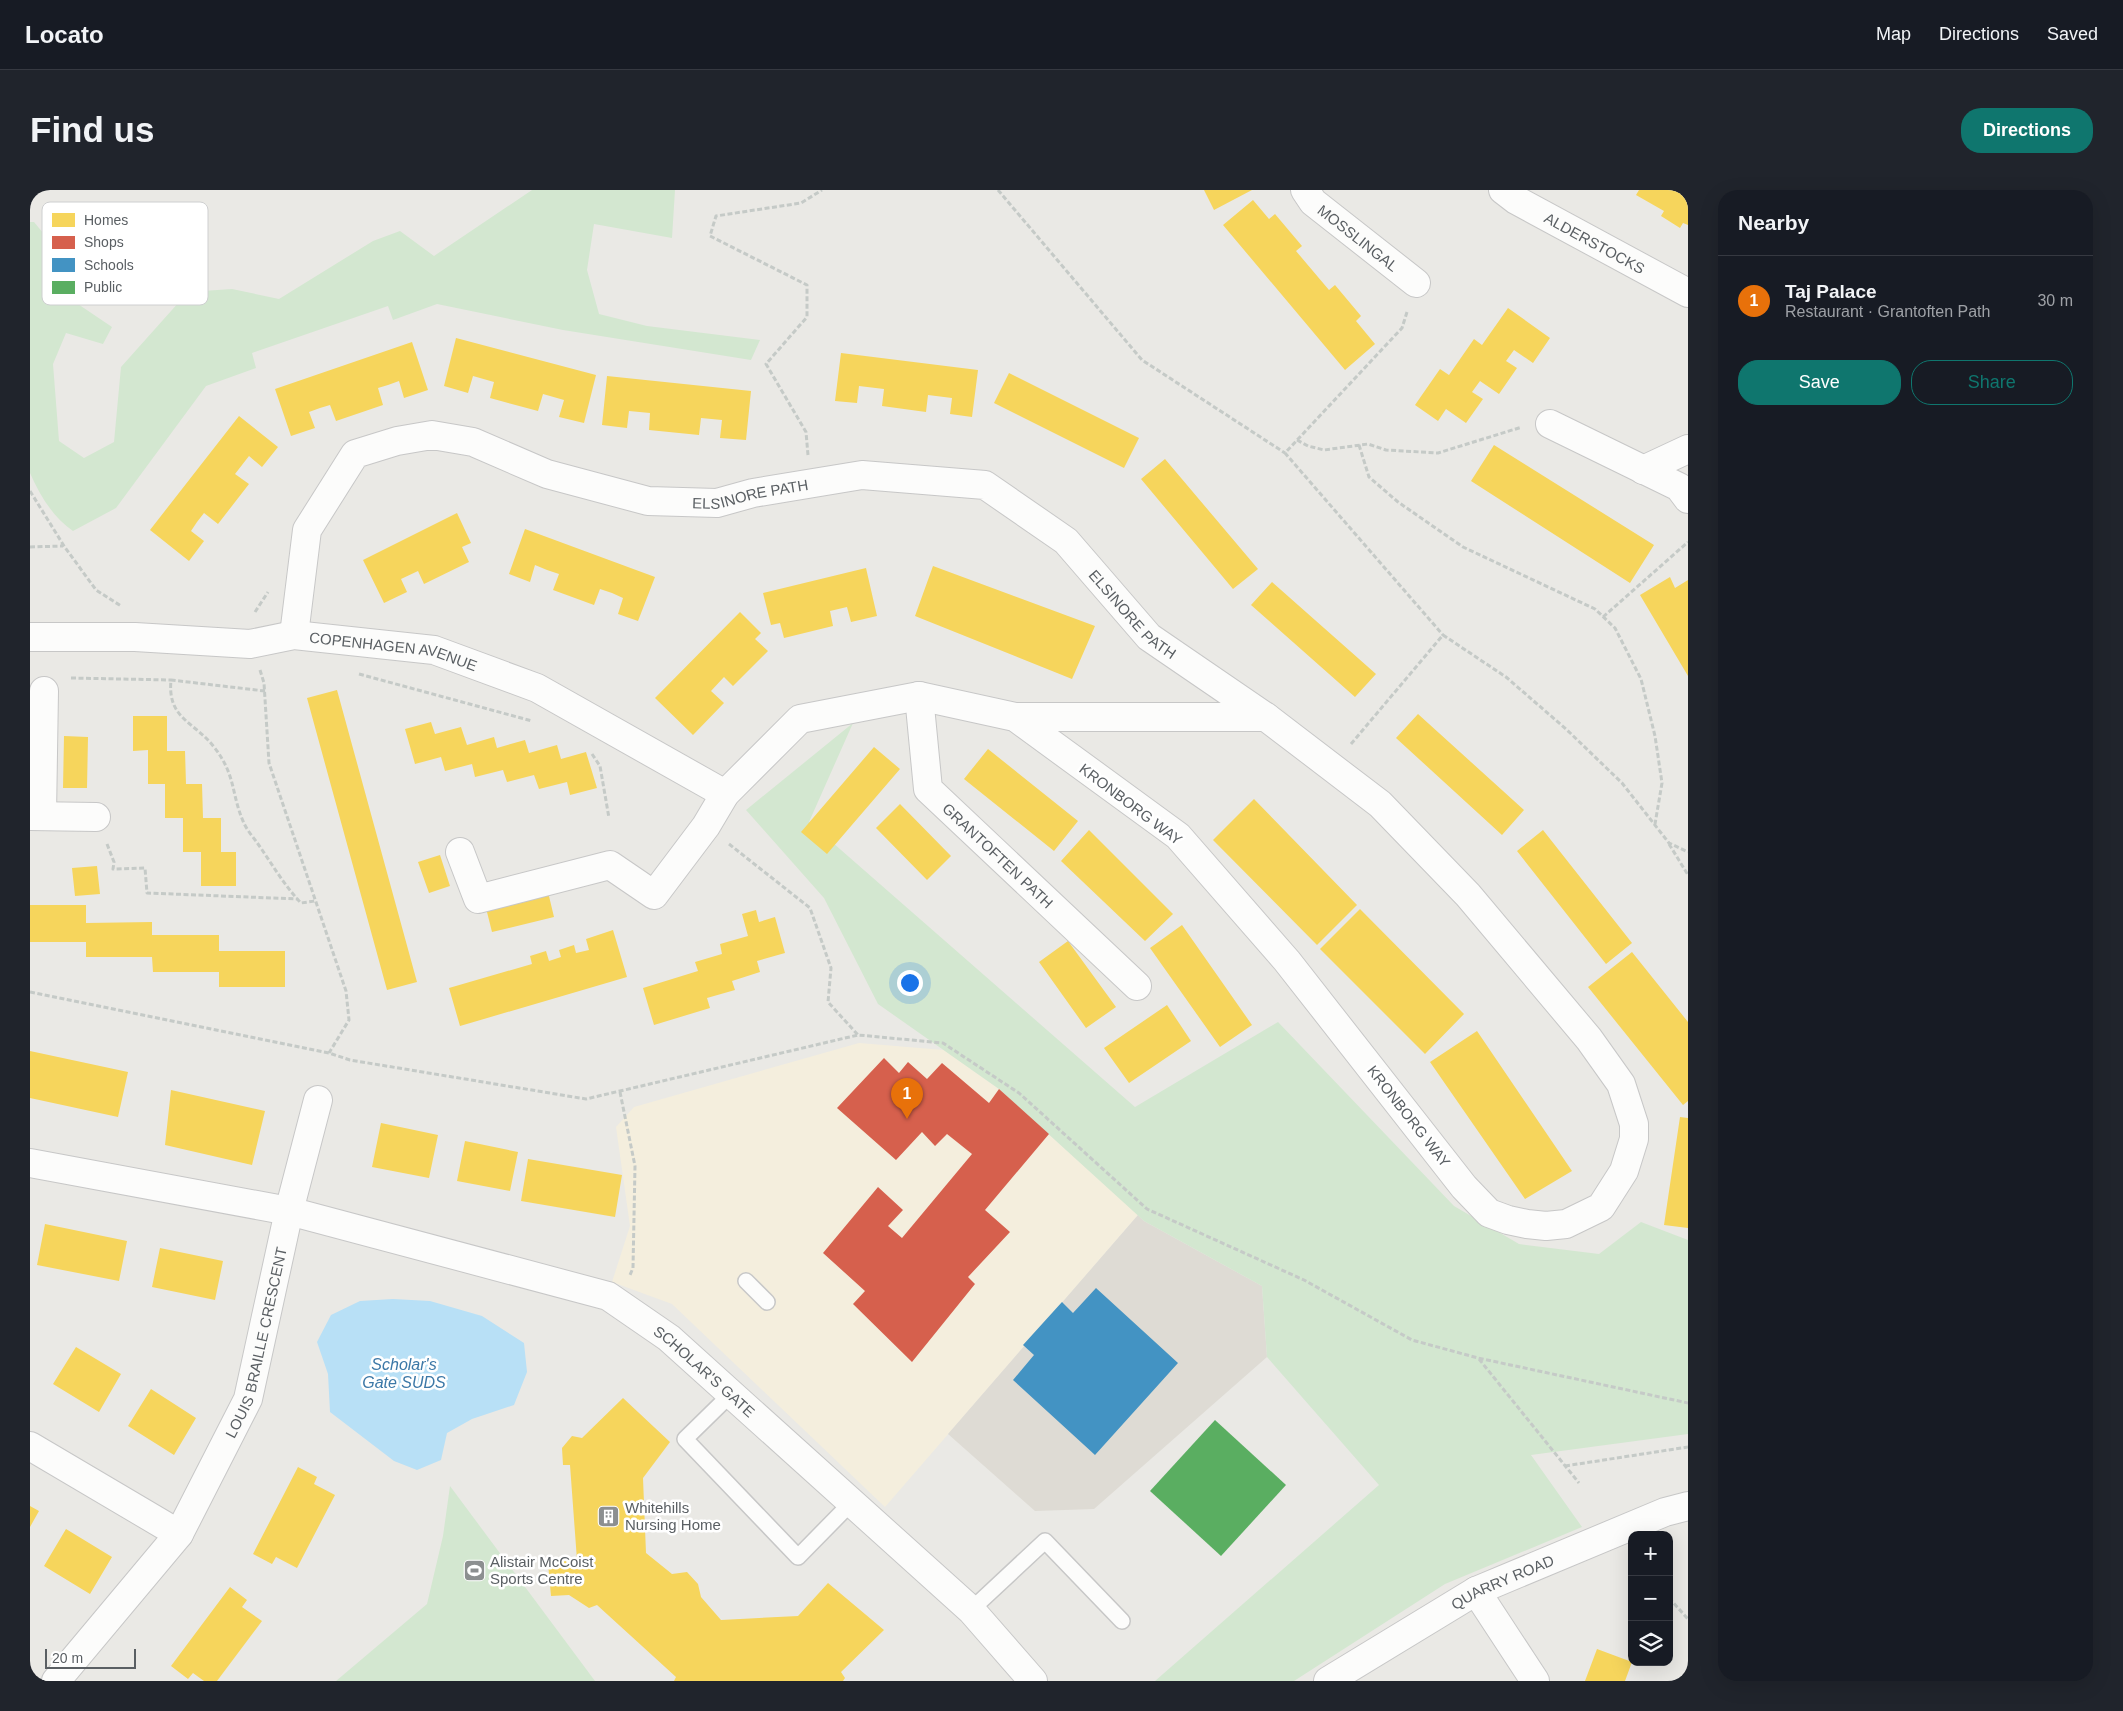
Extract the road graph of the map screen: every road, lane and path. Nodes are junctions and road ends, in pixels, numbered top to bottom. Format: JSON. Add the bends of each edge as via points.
{"nodes":[{"id":1,"x":822,"y":190,"type":"edge"},
{"id":2,"x":998,"y":190,"type":"edge"},
{"id":3,"x":1305,"y":190,"type":"edge"},
{"id":4,"x":1503,"y":190,"type":"edge"},
{"id":5,"x":1416,"y":283,"type":"joint"},
{"id":6,"x":1688,"y":293,"type":"edge"},
{"id":7,"x":1550,"y":424,"type":"joint"},
{"id":8,"x":1297,"y":440,"type":"junction"},
{"id":9,"x":1359,"y":445,"type":"junction"},
{"id":10,"x":1688,"y":449,"type":"edge"},
{"id":11,"x":1285,"y":453,"type":"junction"},
{"id":12,"x":1643,"y":470,"type":"junction"},
{"id":13,"x":810,"y":483,"type":"junction"},
{"id":14,"x":30,"y":491,"type":"edge"},
{"id":15,"x":1688,"y":499,"type":"edge"},
{"id":16,"x":1688,"y":542,"type":"edge"},
{"id":17,"x":64,"y":546,"type":"junction"},
{"id":18,"x":30,"y":547,"type":"edge"},
{"id":19,"x":272,"y":585,"type":"dead end"},
{"id":20,"x":127,"y":609,"type":"dead end"},
{"id":21,"x":252,"y":617,"type":"dead end"},
{"id":22,"x":1603,"y":617,"type":"junction"},
{"id":23,"x":294,"y":635,"type":"junction"},
{"id":24,"x":1443,"y":635,"type":"junction"},
{"id":25,"x":30,"y":637,"type":"edge"},
{"id":26,"x":250,"y":644,"type":"junction"},
{"id":27,"x":354,"y":673,"type":"dead end"},
{"id":28,"x":171,"y":680,"type":"junction"},
{"id":29,"x":53,"y":684,"type":"joint"},
{"id":30,"x":265,"y":691,"type":"junction"},
{"id":31,"x":919,"y":696,"type":"junction"},
{"id":32,"x":1015,"y":717,"type":"junction"},
{"id":33,"x":1266,"y":717,"type":"junction"},
{"id":34,"x":536,"y":722,"type":"dead end"},
{"id":35,"x":589,"y":748,"type":"dead end"},
{"id":36,"x":1331,"y":767,"type":"junction"},
{"id":37,"x":726,"y":794,"type":"junction"},
{"id":38,"x":36,"y":816,"type":"edge"},
{"id":39,"x":96,"y":818,"type":"joint"},
{"id":40,"x":609,"y":818,"type":"dead end"},
{"id":41,"x":1655,"y":824,"type":"junction"},
{"id":42,"x":706,"y":826,"type":"junction"},
{"id":43,"x":1669,"y":843,"type":"junction"},
{"id":44,"x":460,"y":852,"type":"dead end"},
{"id":45,"x":1688,"y":852,"type":"edge"},
{"id":46,"x":1688,"y":875,"type":"edge"},
{"id":47,"x":298,"y":899,"type":"junction"},
{"id":48,"x":315,"y":900,"type":"junction"},
{"id":49,"x":1137,"y":986,"type":"dead end"},
{"id":50,"x":30,"y":992,"type":"edge"},
{"id":51,"x":858,"y":1036,"type":"junction"},
{"id":52,"x":329,"y":1053,"type":"junction"},
{"id":53,"x":620,"y":1092,"type":"junction"},
{"id":54,"x":318,"y":1100,"type":"dead end"},
{"id":55,"x":30,"y":1163,"type":"edge"},
{"id":56,"x":289,"y":1211,"type":"junction"},
{"id":57,"x":746,"y":1281,"type":"dead end"},
{"id":58,"x":767,"y":1302,"type":"dead end"},
{"id":59,"x":618,"y":1303,"type":"junction"},
{"id":60,"x":1478,"y":1358,"type":"junction"},
{"id":61,"x":730,"y":1395,"type":"junction"},
{"id":62,"x":1688,"y":1403,"type":"edge"},
{"id":63,"x":30,"y":1446,"type":"edge"},
{"id":64,"x":1688,"y":1447,"type":"edge"},
{"id":65,"x":1565,"y":1466,"type":"junction"},
{"id":66,"x":1579,"y":1483,"type":"dead end"},
{"id":67,"x":852,"y":1503,"type":"junction"},
{"id":68,"x":1688,"y":1506,"type":"edge"},
{"id":69,"x":179,"y":1534,"type":"junction"},
{"id":70,"x":1476,"y":1591,"type":"junction"},
{"id":71,"x":1673,"y":1603,"type":"edge"},
{"id":72,"x":970,"y":1610,"type":"junction"},
{"id":73,"x":1688,"y":1620,"type":"edge"},
{"id":74,"x":1122,"y":1622,"type":"dead end"},
{"id":75,"x":56,"y":1681,"type":"edge"},
{"id":76,"x":1033,"y":1681,"type":"edge"},
{"id":77,"x":1328,"y":1681,"type":"edge"},
{"id":78,"x":1535,"y":1681,"type":"edge"}],
"edges":[{"from":1,"to":13,"type":"path","via":[[801,203],[716,216],[710,236],[807,285],[807,317],[766,364],[806,432]]},
{"from":2,"to":11,"type":"path","via":[[1142,360]]},
{"from":3,"to":5,"type":"street","name":"MOSSLINGAL","via":[[1313,202]]},
{"from":4,"to":6,"type":"street","name":"ALDERSTOCKS"},
{"from":5,"to":8,"type":"path","via":[[1402,328]]},
{"from":7,"to":9,"type":"path","via":[[1532,424],[1438,453]]},
{"from":7,"to":12,"type":"street"},
{"from":8,"to":9,"type":"path","via":[[1324,450]]},
{"from":8,"to":11,"type":"path"},
{"from":9,"to":22,"type":"path","via":[[1369,477],[1398,502],[1463,547],[1595,609]]},
{"from":10,"to":12,"type":"street"},
{"from":11,"to":24,"type":"path"},
{"from":12,"to":15,"type":"street","via":[[1679,487]]},
{"from":13,"to":23,"type":"street","name":"ELSINORE PATH","via":[[717,503],[648,501],[547,474],[473,442],[432,435],[380,446],[355,454],[307,530]]},
{"from":13,"to":33,"type":"street","name":"ELSINORE PATH","via":[[862,475],[985,485],[1066,541],[1149,637]]},
{"from":14,"to":17,"type":"path"},
{"from":16,"to":22,"type":"path"},
{"from":17,"to":18,"type":"path"},
{"from":17,"to":20,"type":"path","via":[[96,590]]},
{"from":19,"to":21,"type":"path"},
{"from":22,"to":41,"type":"path","via":[[1615,628],[1641,680],[1653,727],[1662,784]]},
{"from":23,"to":26,"type":"street","name":"COPENHAGEN AVENUE"},
{"from":23,"to":37,"type":"street","name":"COPENHAGEN AVENUE","via":[[434,650],[537,688]]},
{"from":24,"to":36,"type":"path"},
{"from":24,"to":41,"type":"path","via":[[1506,677],[1566,729],[1622,783]]},
{"from":25,"to":26,"type":"street","name":"COPENHAGEN AVENUE","via":[[135,637]]},
{"from":26,"to":30,"type":"path"},
{"from":27,"to":34,"type":"path"},
{"from":28,"to":29,"type":"path"},
{"from":28,"to":30,"type":"path"},
{"from":28,"to":47,"type":"path","via":[[169,694],[174,707],[189,726],[213,745],[229,767],[243,822]]},
{"from":29,"to":38,"type":"street"},
{"from":30,"to":48,"type":"path","via":[[269,763]]},
{"from":31,"to":32,"type":"street","name":"KRONBORG WAY"},
{"from":31,"to":37,"type":"street","name":"KRONBORG WAY","via":[[800,720]]},
{"from":31,"to":49,"type":"street","name":"GRANTOFTEN PATH","via":[[928,789]]},
{"from":32,"to":33,"type":"street"},
{"from":32,"to":36,"type":"street","name":"KRONBORG WAY","via":[[1178,836],[1287,961],[1464,1188],[1490,1212],[1508,1220],[1546,1226],[1566,1224],[1601,1207],[1624,1171],[1634,1138],[1634,1124],[1620,1084],[1589,1039],[1468,895],[1380,804]]},
{"from":33,"to":36,"type":"street","name":"KRONBORG WAY"},
{"from":35,"to":40,"type":"path","via":[[600,766]]},
{"from":37,"to":42,"type":"street","name":"KRONBORG WAY"},
{"from":38,"to":39,"type":"street"},
{"from":39,"to":47,"type":"path","via":[[114,862],[113,869],[146,868],[147,893]]},
{"from":41,"to":43,"type":"path"},
{"from":42,"to":44,"type":"street","name":"KRONBORG WAY","via":[[654,895],[610,865],[478,899]]},
{"from":42,"to":51,"type":"path","via":[[810,908],[831,968],[828,1002]]},
{"from":43,"to":45,"type":"path"},
{"from":43,"to":46,"type":"path"},
{"from":47,"to":48,"type":"path","via":[[302,903]]},
{"from":48,"to":52,"type":"path","via":[[346,991],[348,1020]]},
{"from":50,"to":52,"type":"path"},
{"from":51,"to":53,"type":"path"},
{"from":51,"to":60,"type":"path","via":[[943,1043],[1019,1094],[1147,1209],[1304,1280],[1412,1340]]},
{"from":52,"to":53,"type":"path","via":[[350,1060],[586,1100]]},
{"from":53,"to":59,"type":"path","via":[[635,1166],[633,1268]]},
{"from":54,"to":56,"type":"street","name":"LOUIS BRAILLE CRESCENT"},
{"from":55,"to":56,"type":"street"},
{"from":56,"to":59,"type":"street","name":"SCHOLAR'S GATE","via":[[608,1296]]},
{"from":56,"to":69,"type":"street","name":"LOUIS BRAILLE CRESCENT","via":[[248,1399]]},
{"from":57,"to":58,"type":"lane"},
{"from":59,"to":61,"type":"street","name":"SCHOLAR'S GATE","via":[[669,1338]]},
{"from":60,"to":62,"type":"path"},
{"from":60,"to":65,"type":"path"},
{"from":61,"to":67,"type":"street","name":"SCHOLAR'S GATE"},
{"from":61,"to":67,"type":"lane","via":[[685,1439],[798,1557]]},
{"from":63,"to":69,"type":"street"},
{"from":64,"to":65,"type":"path"},
{"from":65,"to":66,"type":"path"},
{"from":67,"to":72,"type":"street","name":"SCHOLAR'S GATE"},
{"from":68,"to":70,"type":"street","name":"QUARRY ROAD","via":[[1665,1512]]},
{"from":69,"to":75,"type":"street","name":"LOUIS BRAILLE CRESCENT"},
{"from":70,"to":77,"type":"street","name":"QUARRY ROAD"},
{"from":70,"to":78,"type":"street"},
{"from":71,"to":73,"type":"path"},
{"from":72,"to":74,"type":"lane","via":[[1045,1541]]},
{"from":72,"to":76,"type":"street","name":"SCHOLAR'S GATE"}]}
